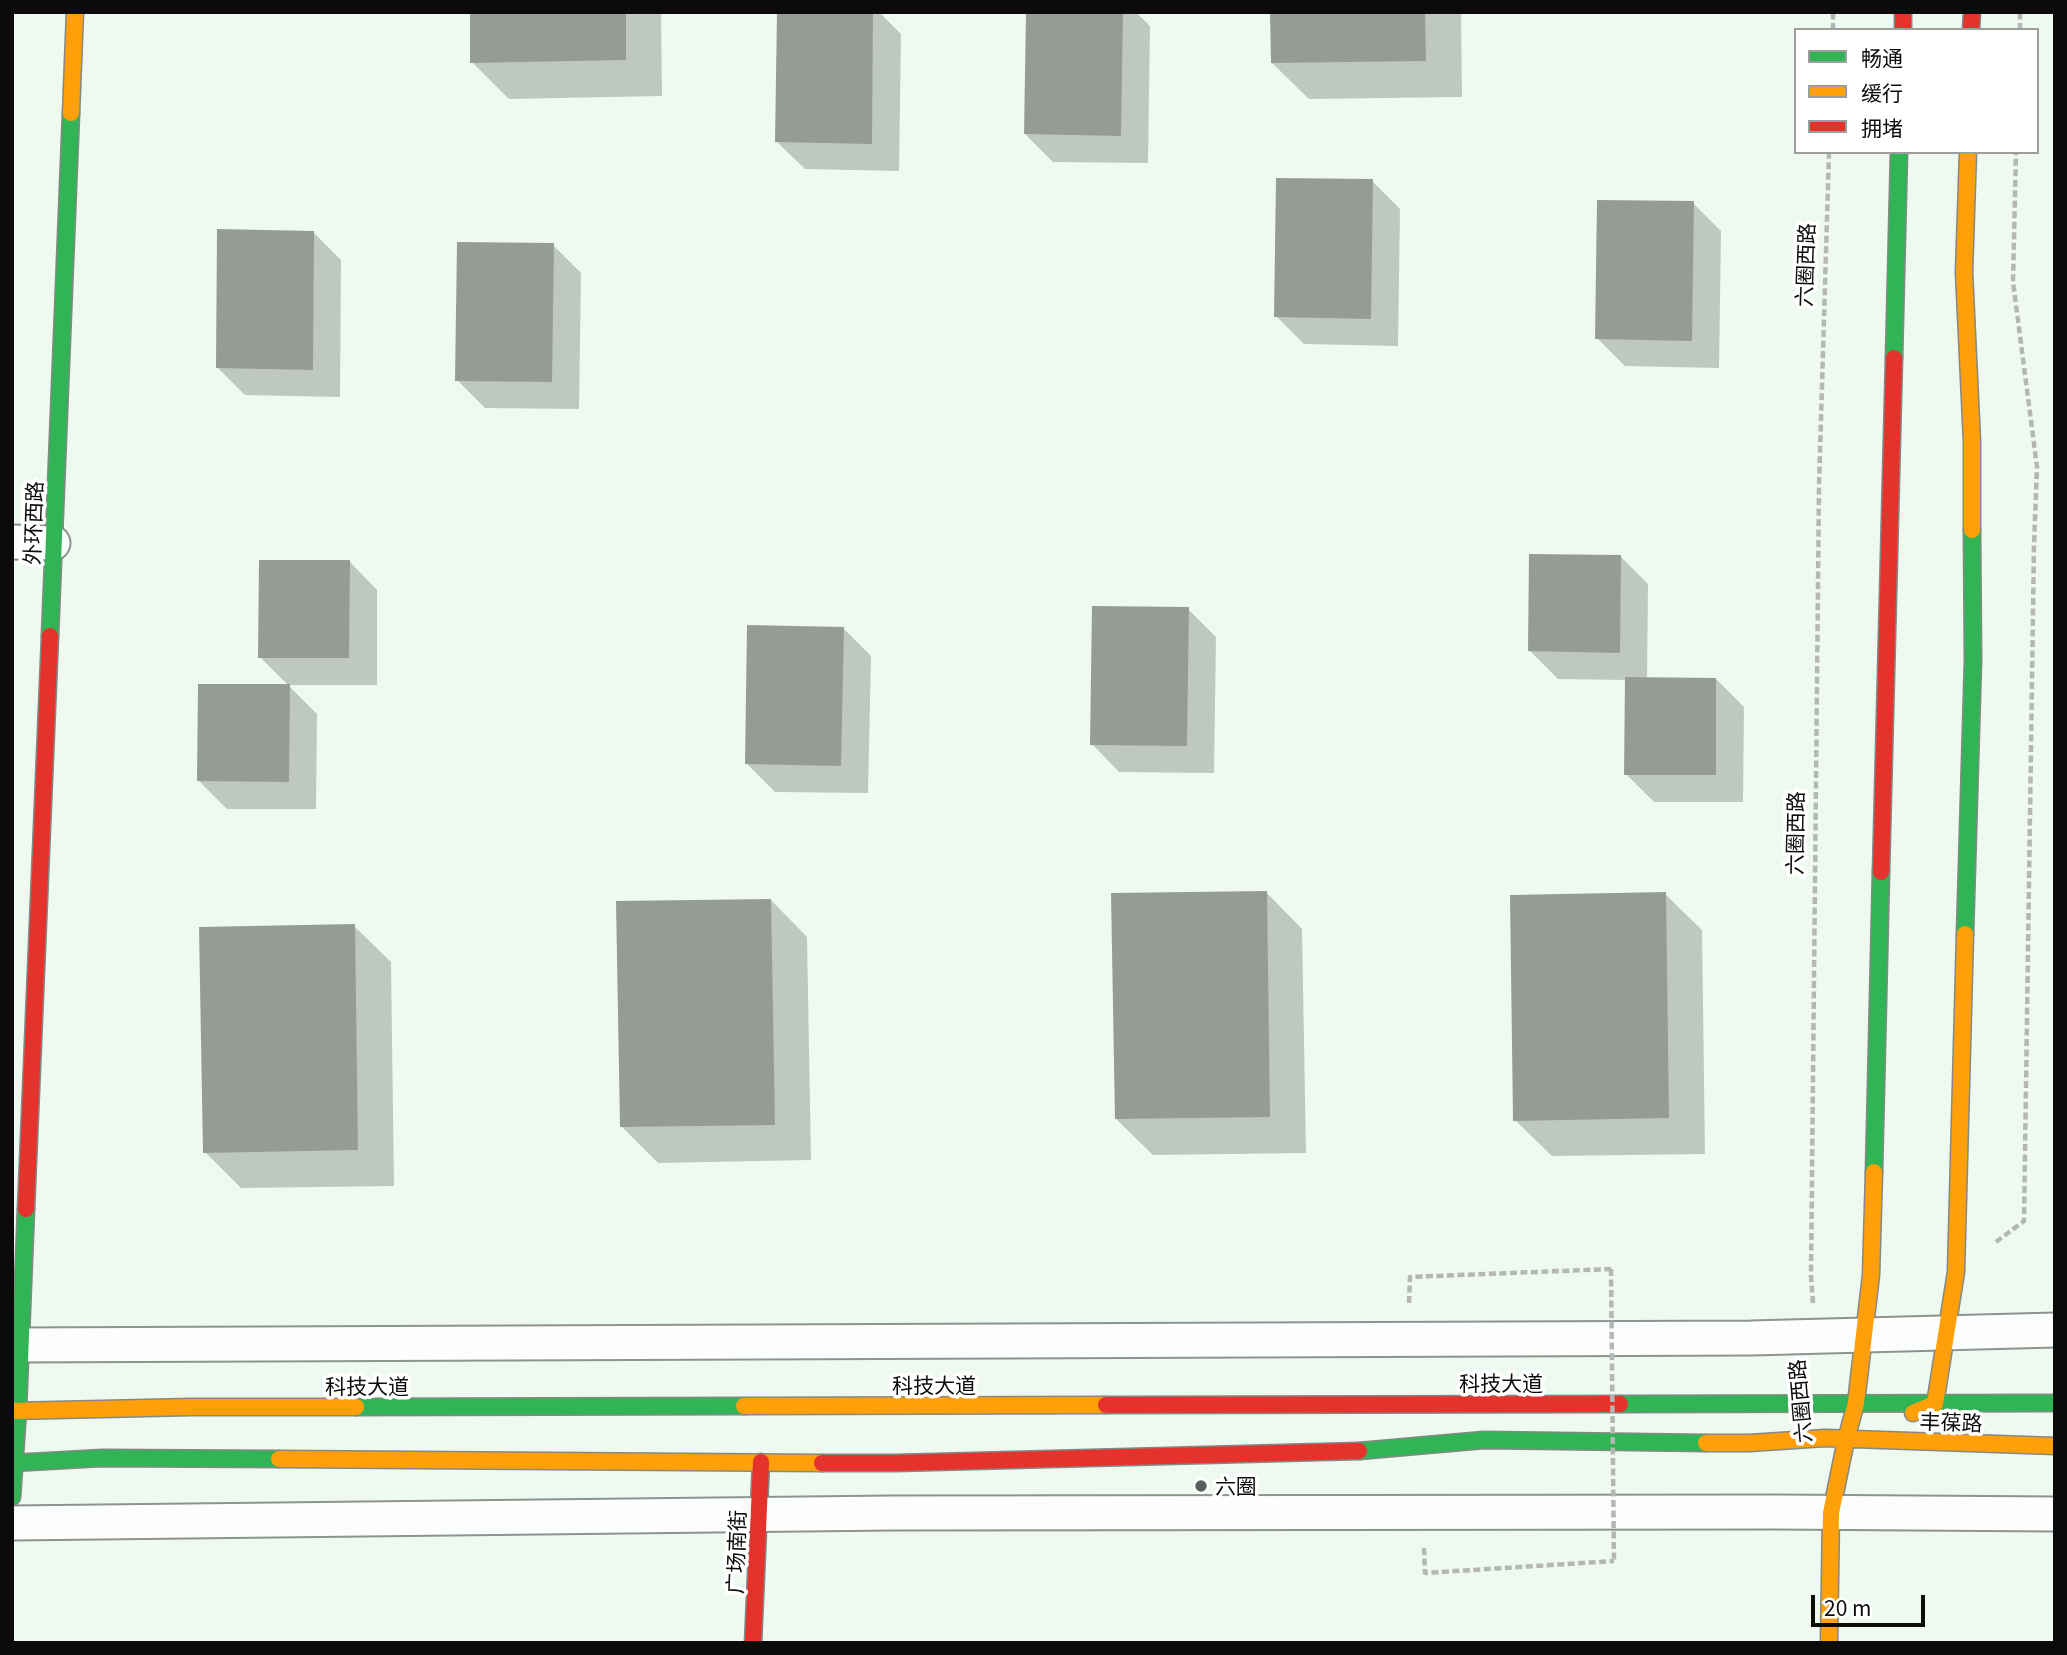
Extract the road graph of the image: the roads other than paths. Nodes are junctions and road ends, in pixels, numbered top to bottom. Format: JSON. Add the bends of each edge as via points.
{"nodes":[{"id":1,"x":75,"y":12,"type":"edge"},
{"id":2,"x":1899,"y":154,"type":"edge"},
{"id":3,"x":1968,"y":154,"type":"edge"},
{"id":4,"x":12,"y":542,"type":"edge"},
{"id":5,"x":53,"y":543,"type":"junction"},
{"id":6,"x":2055,"y":1330,"type":"edge"},
{"id":7,"x":1946,"y":1333,"type":"junction"},
{"id":8,"x":1865,"y":1335,"type":"junction"},
{"id":9,"x":16,"y":1345,"type":"edge"},
{"id":10,"x":1856,"y":1403,"type":"junction"},
{"id":11,"x":2055,"y":1403,"type":"edge"},
{"id":12,"x":1935,"y":1404,"type":"junction"},
{"id":13,"x":15,"y":1411,"type":"edge"},
{"id":14,"x":1846,"y":1440,"type":"junction"},
{"id":15,"x":2055,"y":1446,"type":"edge"},
{"id":16,"x":761,"y":1462,"type":"junction"},
{"id":17,"x":13,"y":1463,"type":"edge"},
{"id":18,"x":12,"y":1497,"type":"edge"},
{"id":19,"x":1831,"y":1513,"type":"junction"},
{"id":20,"x":758,"y":1514,"type":"junction"},
{"id":21,"x":2055,"y":1514,"type":"edge"},
{"id":22,"x":12,"y":1523,"type":"edge"},
{"id":23,"x":753,"y":1643,"type":"edge"},
{"id":24,"x":1829,"y":1643,"type":"edge"}],
"edges":[{"from":1,"to":5,"type":"main road","name":"外环西路"},
{"from":2,"to":8,"type":"main road","name":"六圈西路","via":[[1871,1275]]},
{"from":3,"to":7,"type":"main road","via":[[1964,272],[1972,442],[1973,660],[1956,1272]]},
{"from":4,"to":5,"type":"street"},
{"from":5,"to":9,"type":"main road","name":"外环西路"},
{"from":6,"to":7,"type":"street"},
{"from":7,"to":8,"type":"street"},
{"from":7,"to":12,"type":"main road"},
{"from":8,"to":9,"type":"street"},
{"from":8,"to":10,"type":"main road","name":"六圈西路"},
{"from":9,"to":13,"type":"main road","name":"外环西路"},
{"from":10,"to":12,"type":"main road","name":"丰葆路"},
{"from":10,"to":13,"type":"main road","name":"科技大道"},
{"from":10,"to":14,"type":"main road","name":"六圈西路"},
{"from":11,"to":12,"type":"main road","name":"丰葆路"},
{"from":12,"to":14,"type":"main road","name":"六圈西路"},
{"from":13,"to":17,"type":"main road","name":"外环西路"},
{"from":14,"to":15,"type":"main road","name":"丰葆路"},
{"from":14,"to":16,"type":"main road","via":[[1484,1440],[1346,1452]]},
{"from":14,"to":19,"type":"main road","name":"六圈西路"},
{"from":16,"to":17,"type":"main road","via":[[102,1458]]},
{"from":16,"to":20,"type":"main road","name":"广场南街"},
{"from":17,"to":18,"type":"main road","name":"外环西路"},
{"from":19,"to":20,"type":"street"},
{"from":19,"to":21,"type":"street"},
{"from":19,"to":24,"type":"main road","name":"六圈西路"},
{"from":20,"to":22,"type":"street"},
{"from":20,"to":23,"type":"main road","name":"广场南街"}]}
